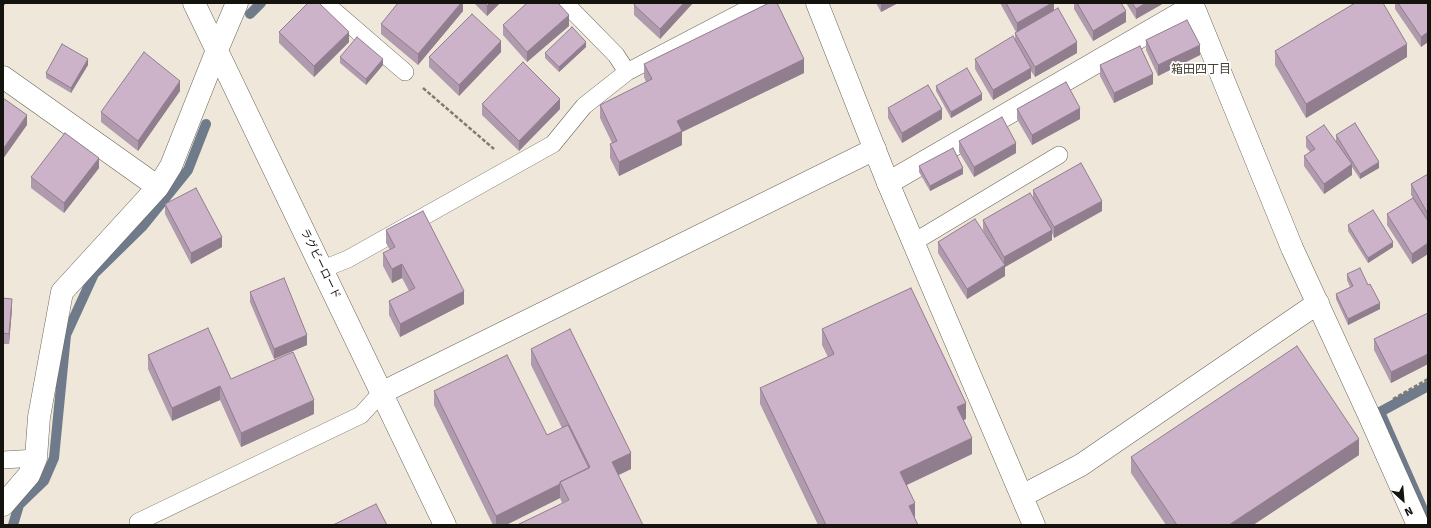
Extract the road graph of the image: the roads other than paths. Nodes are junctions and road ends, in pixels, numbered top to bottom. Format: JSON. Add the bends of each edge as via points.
{"nodes":[{"id":1,"x":194,"y":3,"type":"edge"},
{"id":2,"x":237,"y":3,"type":"edge"},
{"id":3,"x":325,"y":3,"type":"edge"},
{"id":4,"x":566,"y":3,"type":"edge"},
{"id":5,"x":759,"y":3,"type":"edge"},
{"id":6,"x":817,"y":3,"type":"edge"},
{"id":7,"x":1193,"y":5,"type":"edge"},
{"id":8,"x":217,"y":50,"type":"junction"},
{"id":9,"x":405,"y":72,"type":"road end"},
{"id":10,"x":627,"y":72,"type":"junction"},
{"id":11,"x":3,"y":77,"type":"edge"},
{"id":12,"x":875,"y":149,"type":"junction"},
{"id":13,"x":1059,"y":155,"type":"dead end"},
{"id":14,"x":888,"y":183,"type":"junction"},
{"id":15,"x":158,"y":187,"type":"junction"},
{"id":16,"x":914,"y":242,"type":"junction"},
{"id":17,"x":323,"y":269,"type":"junction"},
{"id":18,"x":1318,"y":303,"type":"junction"},
{"id":19,"x":381,"y":393,"type":"junction"},
{"id":20,"x":36,"y":458,"type":"junction"},
{"id":21,"x":3,"y":460,"type":"edge"},
{"id":22,"x":1022,"y":496,"type":"junction"},
{"id":23,"x":3,"y":505,"type":"edge"},
{"id":24,"x":138,"y":522,"type":"dead end"},
{"id":25,"x":445,"y":525,"type":"edge"},
{"id":26,"x":1034,"y":525,"type":"edge"},
{"id":27,"x":1418,"y":525,"type":"edge"}],
"edges":[{"from":1,"to":8,"type":"street","name":"ラグビーロード"},
{"from":2,"to":8,"type":"street"},
{"from":3,"to":9,"type":"lane"},
{"from":4,"to":10,"type":"lane","via":[[616,55]]},
{"from":5,"to":10,"type":"lane"},
{"from":6,"to":12,"type":"street"},
{"from":7,"to":14,"type":"street"},
{"from":7,"to":18,"type":"street","via":[[1292,248]]},
{"from":8,"to":15,"type":"street","via":[[171,166]]},
{"from":8,"to":17,"type":"street","name":"ラグビーロード"},
{"from":10,"to":17,"type":"lane","via":[[584,106],[553,144],[348,259]]},
{"from":11,"to":15,"type":"street"},
{"from":12,"to":14,"type":"street"},
{"from":12,"to":19,"type":"street"},
{"from":13,"to":16,"type":"lane"},
{"from":14,"to":16,"type":"street"},
{"from":15,"to":20,"type":"street","via":[[62,292],[39,417]]},
{"from":16,"to":22,"type":"street"},
{"from":17,"to":19,"type":"street","name":"ラグビーロード"},
{"from":18,"to":22,"type":"street","via":[[1081,466]]},
{"from":18,"to":27,"type":"street"},
{"from":19,"to":24,"type":"lane","via":[[361,415]]},
{"from":19,"to":25,"type":"street","name":"ラグビーロード"},
{"from":20,"to":21,"type":"lane"},
{"from":20,"to":23,"type":"street","via":[[29,475]]},
{"from":22,"to":26,"type":"street"}]}
